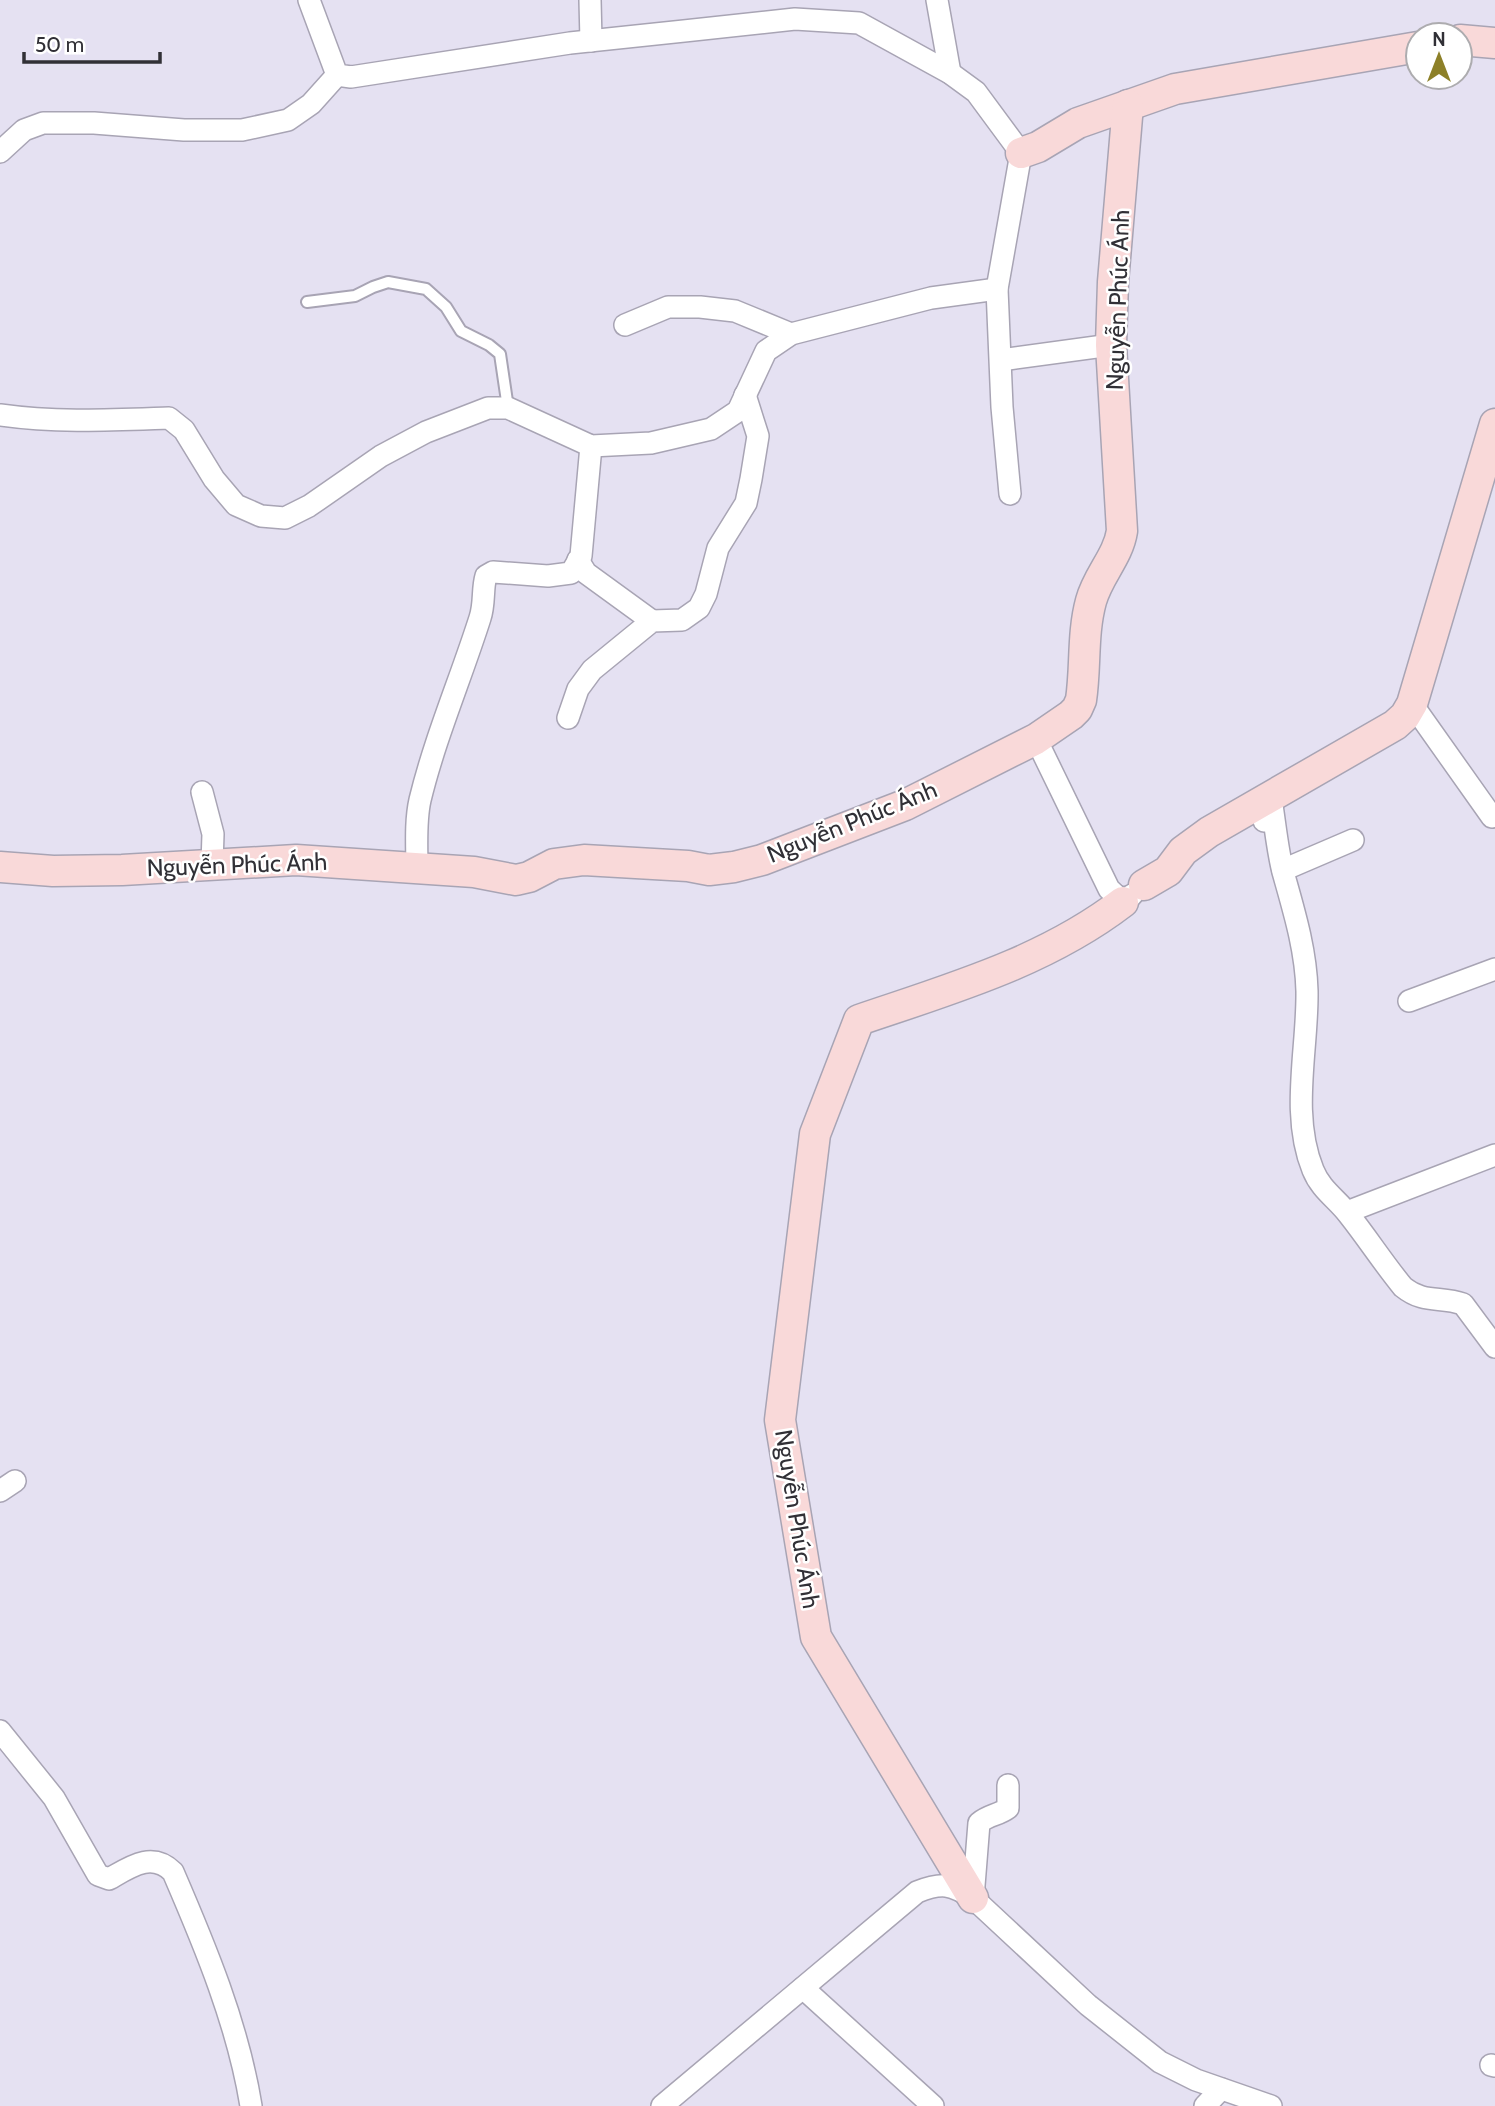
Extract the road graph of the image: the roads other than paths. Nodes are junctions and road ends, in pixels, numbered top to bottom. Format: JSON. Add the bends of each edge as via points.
{"nodes":[{"id":1,"x":309,"y":0,"type":"edge"},
{"id":2,"x":590,"y":0,"type":"edge"},
{"id":3,"x":937,"y":0,"type":"edge"},
{"id":4,"x":591,"y":41,"type":"junction"},
{"id":5,"x":1474,"y":41,"type":"edge"},
{"id":6,"x":1495,"y":43,"type":"edge"},
{"id":7,"x":1404,"y":49,"type":"edge"},
{"id":8,"x":950,"y":74,"type":"junction"},
{"id":9,"x":337,"y":75,"type":"junction"},
{"id":10,"x":1128,"y":105,"type":"junction"},
{"id":11,"x":0,"y":152,"type":"edge"},
{"id":12,"x":1021,"y":153,"type":"junction"},
{"id":13,"x":997,"y":289,"type":"junction"},
{"id":14,"x":307,"y":302,"type":"dead end"},
{"id":15,"x":625,"y":325,"type":"dead end"},
{"id":16,"x":791,"y":334,"type":"junction"},
{"id":17,"x":1111,"y":345,"type":"junction"},
{"id":18,"x":1000,"y":360,"type":"junction"},
{"id":19,"x":745,"y":396,"type":"junction"},
{"id":20,"x":508,"y":408,"type":"junction"},
{"id":21,"x":0,"y":415,"type":"edge"},
{"id":22,"x":1495,"y":424,"type":"edge"},
{"id":23,"x":591,"y":446,"type":"junction"},
{"id":24,"x":1010,"y":494,"type":"dead end"},
{"id":25,"x":578,"y":561,"type":"junction"},
{"id":26,"x":652,"y":621,"type":"junction"},
{"id":27,"x":1412,"y":704,"type":"junction"},
{"id":28,"x":568,"y":719,"type":"dead end"},
{"id":29,"x":1036,"y":739,"type":"junction"},
{"id":30,"x":202,"y":792,"type":"dead end"},
{"id":31,"x":1271,"y":799,"type":"junction"},
{"id":32,"x":1492,"y":817,"type":"dead end"},
{"id":33,"x":1353,"y":840,"type":"dead end"},
{"id":34,"x":212,"y":864,"type":"junction"},
{"id":35,"x":0,"y":867,"type":"edge"},
{"id":36,"x":417,"y":870,"type":"junction"},
{"id":37,"x":1283,"y":870,"type":"junction"},
{"id":38,"x":1134,"y":894,"type":"junction"},
{"id":39,"x":1495,"y":969,"type":"edge"},
{"id":40,"x":1409,"y":1001,"type":"dead end"},
{"id":41,"x":1495,"y":1155,"type":"edge"},
{"id":42,"x":1347,"y":1212,"type":"junction"},
{"id":43,"x":1495,"y":1347,"type":"edge"},
{"id":44,"x":0,"y":1731,"type":"edge"},
{"id":45,"x":1009,"y":1785,"type":"dead end"},
{"id":46,"x":973,"y":1898,"type":"junction"},
{"id":47,"x":803,"y":1988,"type":"junction"},
{"id":48,"x":1222,"y":2089,"type":"junction"},
{"id":49,"x":669,"y":2104,"type":"edge"},
{"id":50,"x":251,"y":2106,"type":"edge"},
{"id":51,"x":933,"y":2106,"type":"edge"},
{"id":52,"x":1205,"y":2106,"type":"edge"},
{"id":53,"x":1270,"y":2106,"type":"edge"}],
"edges":[{"from":1,"to":9,"type":"street"},
{"from":2,"to":4,"type":"street"},
{"from":3,"to":8,"type":"street"},
{"from":4,"to":8,"type":"street","via":[[796,19],[859,23]]},
{"from":4,"to":9,"type":"street","via":[[351,77]]},
{"from":5,"to":6,"type":"street"},
{"from":7,"to":10,"type":"street","via":[[1175,89]]},
{"from":8,"to":12,"type":"street","via":[[976,92]]},
{"from":9,"to":11,"type":"street","via":[[311,104],[288,120],[254,128],[184,130],[43,122],[24,130]]},
{"from":10,"to":12,"type":"street"},
{"from":10,"to":17,"type":"street","name":"Nguyễn Phúc Ánh"},
{"from":12,"to":13,"type":"street"},
{"from":13,"to":16,"type":"street","via":[[931,298]]},
{"from":13,"to":18,"type":"street"},
{"from":14,"to":20,"type":"lane","via":[[355,296],[388,282],[425,289],[446,307],[461,331],[500,354]]},
{"from":15,"to":16,"type":"street","via":[[668,307],[700,307],[735,311]]},
{"from":16,"to":19,"type":"street","via":[[766,351]]},
{"from":17,"to":18,"type":"street"},
{"from":17,"to":29,"type":"street","name":"Nguyễn Phúc Ánh","via":[[1121,542],[1091,599],[1077,709]]},
{"from":18,"to":24,"type":"street"},
{"from":19,"to":23,"type":"street","via":[[738,411],[711,429],[650,443]]},
{"from":19,"to":26,"type":"street","via":[[758,436],[746,503],[718,548],[699,608],[682,620]]},
{"from":20,"to":21,"type":"street","via":[[488,408],[426,432],[285,518],[261,516],[236,505],[184,430],[169,418],[85,421]]},
{"from":20,"to":23,"type":"street"},
{"from":22,"to":27,"type":"street","name":"Nguyễn Phúc Ánh"},
{"from":23,"to":25,"type":"street"},
{"from":25,"to":26,"type":"street","via":[[586,573]]},
{"from":25,"to":36,"type":"street","via":[[571,573],[493,572],[486,576],[480,619],[419,803]]},
{"from":26,"to":28,"type":"street","via":[[592,670],[578,689]]},
{"from":27,"to":31,"type":"street","name":"Nguyễn Phúc Ánh","via":[[1395,725]]},
{"from":27,"to":32,"type":"street"},
{"from":29,"to":36,"type":"street","name":"Nguyễn Phúc Ánh","via":[[905,805],[734,867],[709,870],[584,860],[554,864],[516,880],[474,872]]},
{"from":29,"to":38,"type":"street","via":[[1109,888]]},
{"from":30,"to":34,"type":"street","via":[[214,834]]},
{"from":31,"to":37,"type":"street"},
{"from":31,"to":38,"type":"street","name":"Nguyễn Phúc Ánh","via":[[1200,838],[1183,850],[1168,871]]},
{"from":33,"to":37,"type":"street"},
{"from":34,"to":35,"type":"street","name":"Nguyễn Phúc Ánh","via":[[108,871]]},
{"from":34,"to":36,"type":"street","name":"Nguyễn Phúc Ánh","via":[[320,860]]},
{"from":37,"to":42,"type":"street","via":[[1301,942],[1307,992],[1302,1103],[1305,1141],[1321,1186]]},
{"from":38,"to":46,"type":"street","name":"Nguyễn Phúc Ánh","via":[[1096,923],[1004,971],[859,1020],[815,1134],[780,1420],[816,1637]]},
{"from":39,"to":40,"type":"street"},
{"from":41,"to":42,"type":"street"},
{"from":42,"to":43,"type":"street","via":[[1403,1287],[1426,1300],[1463,1304]]},
{"from":44,"to":50,"type":"street","via":[[54,1798],[98,1875],[108,1879],[151,1861],[173,1872],[219,1988]]},
{"from":45,"to":46,"type":"street","via":[[1008,1808],[979,1823]]},
{"from":46,"to":47,"type":"street","via":[[955,1886],[934,1885],[917,1892]]},
{"from":46,"to":48,"type":"street","via":[[1141,2048],[1178,2072]]},
{"from":47,"to":49,"type":"street"},
{"from":47,"to":51,"type":"street"},
{"from":48,"to":52,"type":"street"},
{"from":48,"to":53,"type":"street"}]}
